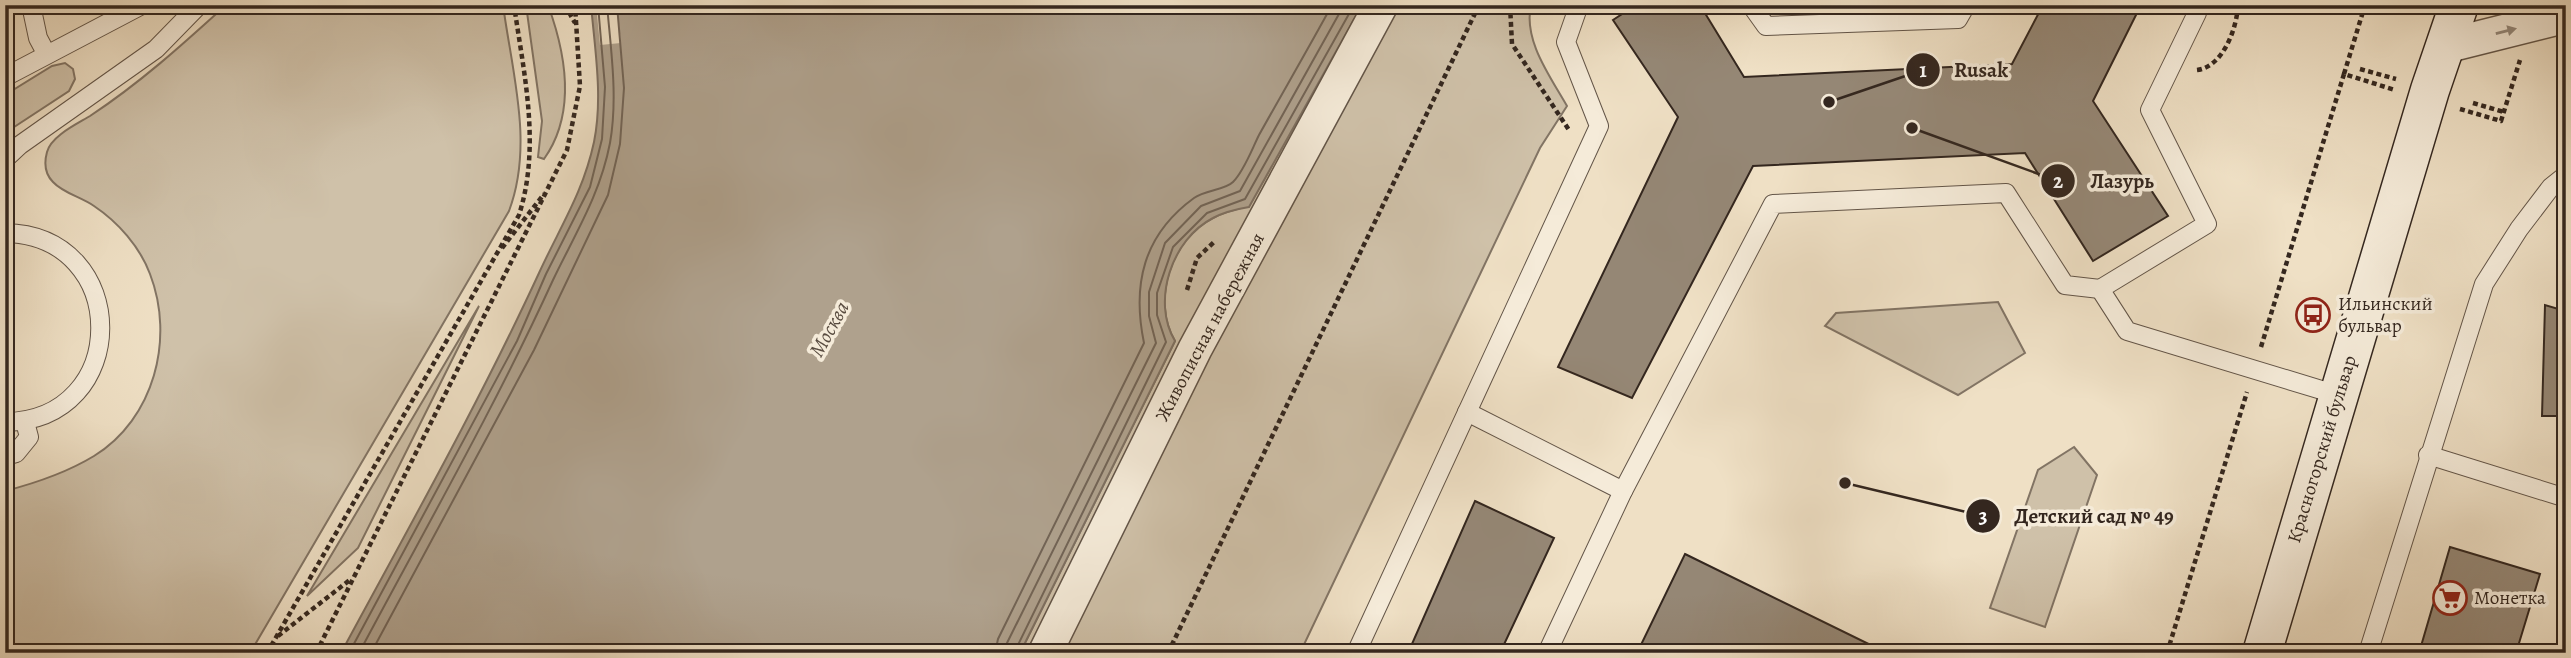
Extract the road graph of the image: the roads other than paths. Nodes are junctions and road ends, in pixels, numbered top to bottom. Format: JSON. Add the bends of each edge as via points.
{"nodes":[{"id":1,"x":30,"y":5,"type":"edge"},
{"id":2,"x":142,"y":5,"type":"edge"},
{"id":3,"x":199,"y":5,"type":"edge"},
{"id":4,"x":1381,"y":5,"type":"edge"},
{"id":5,"x":1579,"y":5,"type":"edge"},
{"id":6,"x":1751,"y":5,"type":"edge"},
{"id":7,"x":1966,"y":5,"type":"edge"},
{"id":8,"x":2195,"y":5,"type":"edge"},
{"id":9,"x":2459,"y":5,"type":"edge"},
{"id":10,"x":2566,"y":16,"type":"edge"},
{"id":11,"x":2446,"y":46,"type":"junction"},
{"id":12,"x":46,"y":53,"type":"junction"},
{"id":13,"x":5,"y":77,"type":"edge"},
{"id":14,"x":5,"y":159,"type":"edge"},
{"id":15,"x":2566,"y":175,"type":"edge"},
{"id":16,"x":5,"y":233,"type":"edge"},
{"id":17,"x":2100,"y":289,"type":"junction"},
{"id":18,"x":2338,"y":395,"type":"junction"},
{"id":19,"x":1467,"y":412,"type":"junction"},
{"id":20,"x":5,"y":422,"type":"edge"},
{"id":21,"x":25,"y":422,"type":"junction"},
{"id":22,"x":2428,"y":455,"type":"junction"},
{"id":23,"x":5,"y":456,"type":"edge"},
{"id":24,"x":1623,"y":491,"type":"junction"},
{"id":25,"x":2566,"y":498,"type":"edge"},
{"id":26,"x":2566,"y":647,"type":"edge"},
{"id":27,"x":1045,"y":653,"type":"edge"},
{"id":28,"x":1356,"y":653,"type":"edge"},
{"id":29,"x":1547,"y":653,"type":"edge"},
{"id":30,"x":2262,"y":653,"type":"edge"},
{"id":31,"x":2368,"y":653,"type":"edge"},
{"id":32,"x":2564,"y":653,"type":"edge"}],
"edges":[{"from":1,"to":12,"type":"lane"},
{"from":2,"to":12,"type":"lane"},
{"from":3,"to":14,"type":"lane","via":[[156,49]]},
{"from":4,"to":27,"type":"street","name":"Живописная набережная","via":[[1195,349]]},
{"from":5,"to":19,"type":"lane","via":[[1566,42],[1600,125]]},
{"from":6,"to":7,"type":"lane","via":[[1766,26],[1958,19]]},
{"from":8,"to":17,"type":"lane","via":[[2197,13],[2150,110],[2207,224]]},
{"from":9,"to":11,"type":"main road","name":"Красногорский бульвар"},
{"from":11,"to":10,"type":"street","one_way":true},
{"from":11,"to":18,"type":"main road","name":"Красногорский бульвар","via":[[2413,90]]},
{"from":12,"to":13,"type":"lane"},
{"from":15,"to":22,"type":"lane","via":[[2519,229],[2484,284]]},
{"from":16,"to":21,"type":"lane","via":[[26,233],[59,247],[86,273],[101,308],[101,346],[87,381],[61,407]]},
{"from":17,"to":18,"type":"lane","via":[[2127,331]]},
{"from":17,"to":24,"type":"lane","via":[[2065,285],[2006,192],[1773,204]]},
{"from":18,"to":30,"type":"main road","name":"Красногорский бульвар"},
{"from":19,"to":24,"type":"lane"},
{"from":19,"to":28,"type":"lane"},
{"from":20,"to":21,"type":"lane"},
{"from":21,"to":23,"type":"lane","via":[[29,437],[16,453]]},
{"from":22,"to":25,"type":"lane"},
{"from":22,"to":31,"type":"lane"},
{"from":24,"to":29,"type":"lane"},
{"from":26,"to":32,"type":"lane"}]}
